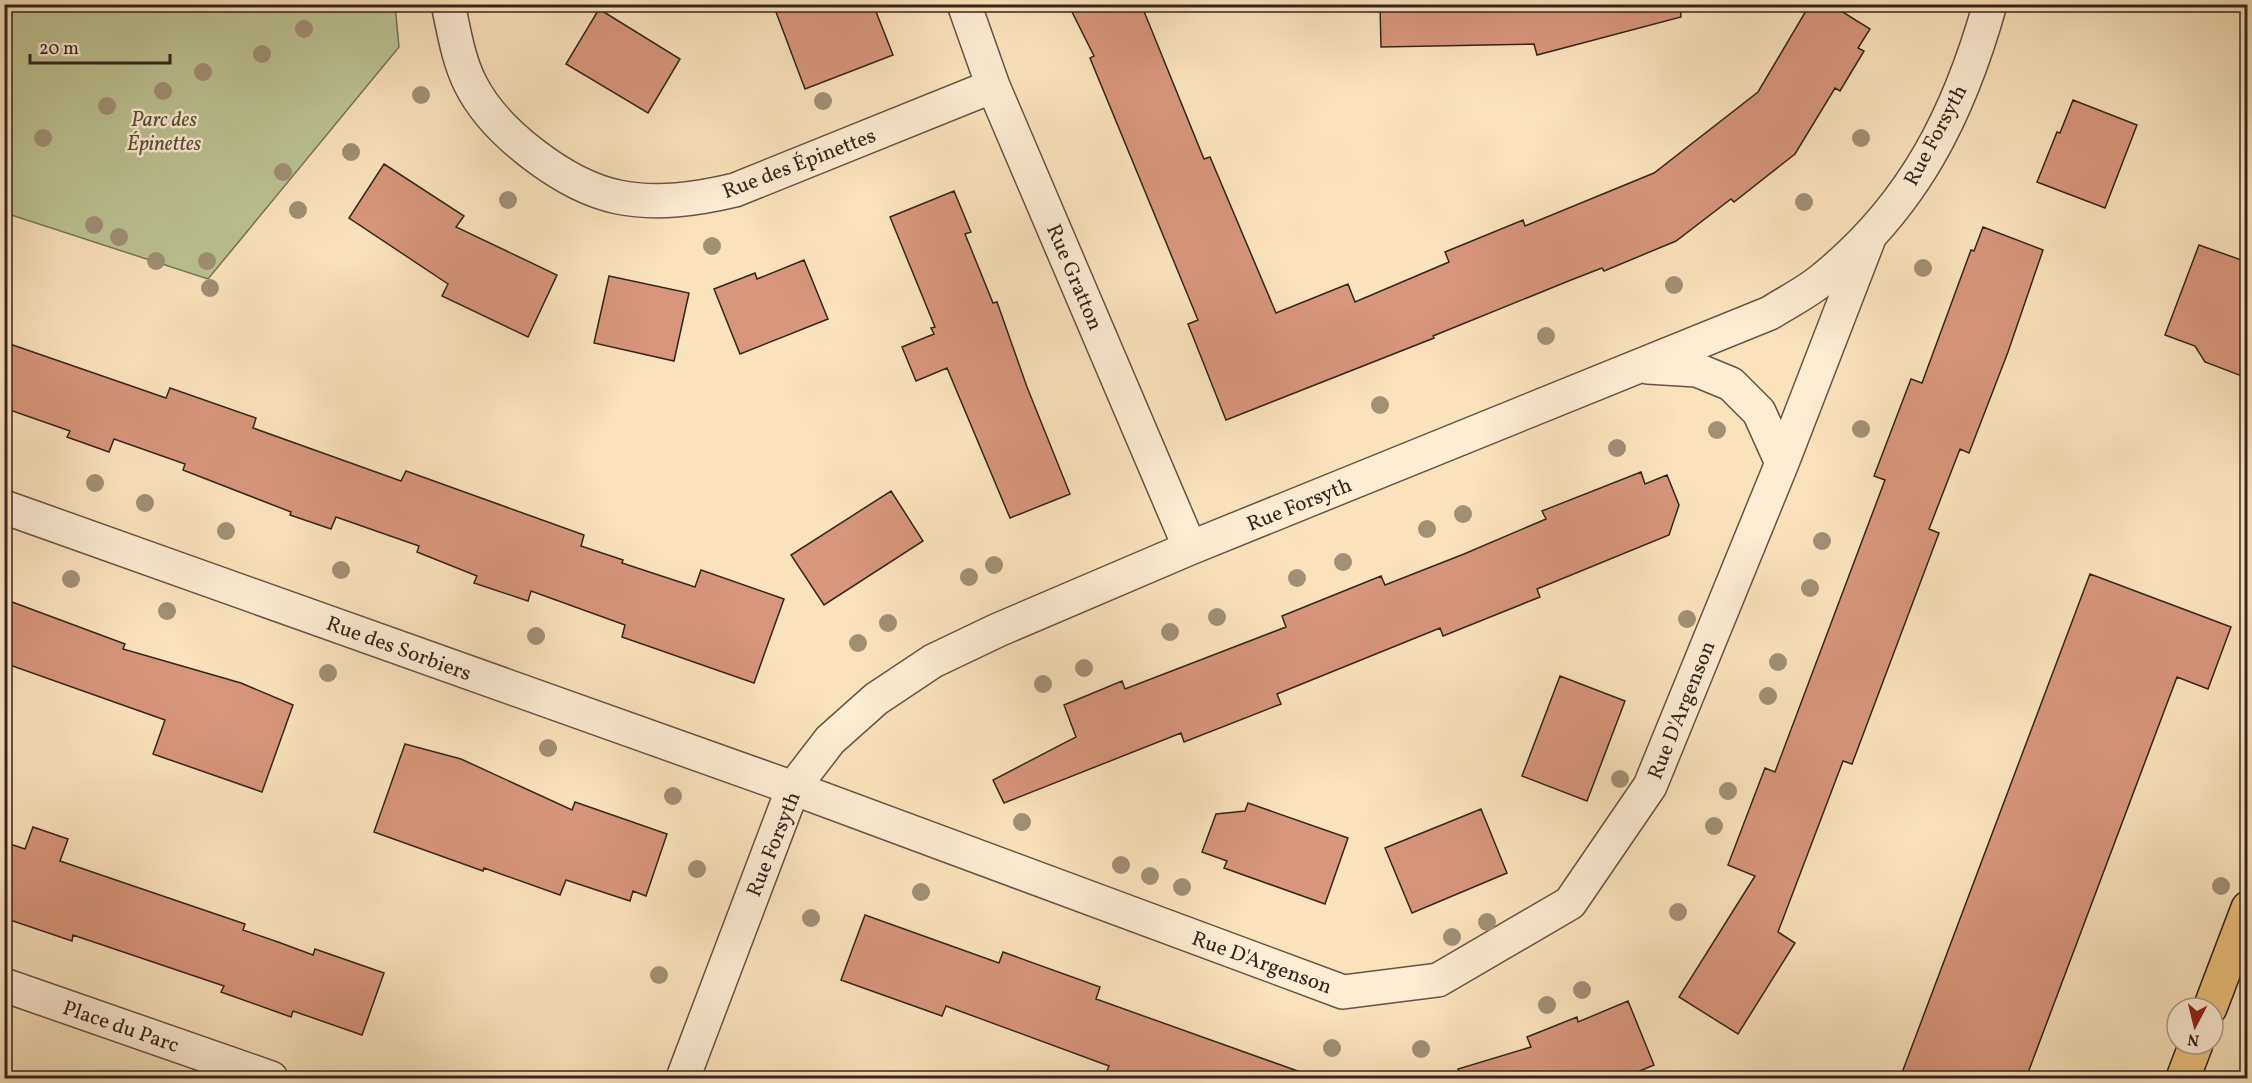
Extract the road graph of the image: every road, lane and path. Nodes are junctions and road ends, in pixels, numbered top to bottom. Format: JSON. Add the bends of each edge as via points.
{"nodes":[{"id":1,"x":448,"y":4,"type":"edge"},
{"id":2,"x":964,"y":4,"type":"edge"},
{"id":3,"x":1990,"y":4,"type":"edge"},
{"id":4,"x":993,"y":86,"type":"junction"},
{"id":5,"x":1869,"y":238,"type":"junction"},
{"id":6,"x":1641,"y":366,"type":"junction"},
{"id":7,"x":1782,"y":463,"type":"junction"},
{"id":8,"x":4,"y":507,"type":"edge"},
{"id":9,"x":1190,"y":548,"type":"junction"},
{"id":10,"x":793,"y":788,"type":"junction"},
{"id":11,"x":2247,"y":908,"type":"edge"},
{"id":12,"x":4,"y":985,"type":"edge"},
{"id":13,"x":2214,"y":996,"type":"edge"},
{"id":14,"x":2191,"y":1056,"type":"edge"},
{"id":15,"x":271,"y":1078,"type":"edge"},
{"id":16,"x":683,"y":1078,"type":"edge"},
{"id":17,"x":2183,"y":1078,"type":"edge"}],
"edges":[{"from":1,"to":4,"type":"street","name":"Rue des Épinettes","via":[[470,84],[494,120],[531,154],[579,183],[617,197],[686,200],[735,190]]},
{"from":2,"to":4,"type":"street","name":"Rue Gratton"},
{"from":3,"to":5,"type":"street","name":"Rue Forsyth","via":[[1953,112],[1918,176]]},
{"from":4,"to":9,"type":"street","name":"Rue Gratton"},
{"from":5,"to":6,"type":"street","name":"Rue Forsyth","via":[[1822,279],[1770,313]]},
{"from":5,"to":7,"type":"street","name":"Rue D'Argenson"},
{"from":6,"to":7,"type":"street","via":[[1697,370],[1731,384],[1759,412]]},
{"from":6,"to":9,"type":"street","name":"Rue Forsyth"},
{"from":7,"to":10,"type":"street","name":"Rue D'Argenson","via":[[1650,786],[1570,903],[1438,980],[1343,992]]},
{"from":8,"to":10,"type":"street","name":"Rue des Sorbiers"},
{"from":9,"to":10,"type":"street","name":"Rue Forsyth","via":[[933,661],[876,699],[830,740]]},
{"from":10,"to":16,"type":"street","name":"Rue Forsyth"},
{"from":11,"to":13,"type":"main road"},
{"from":12,"to":15,"type":"street","name":"Place du Parc"},
{"from":14,"to":17,"type":"main road"}]}
